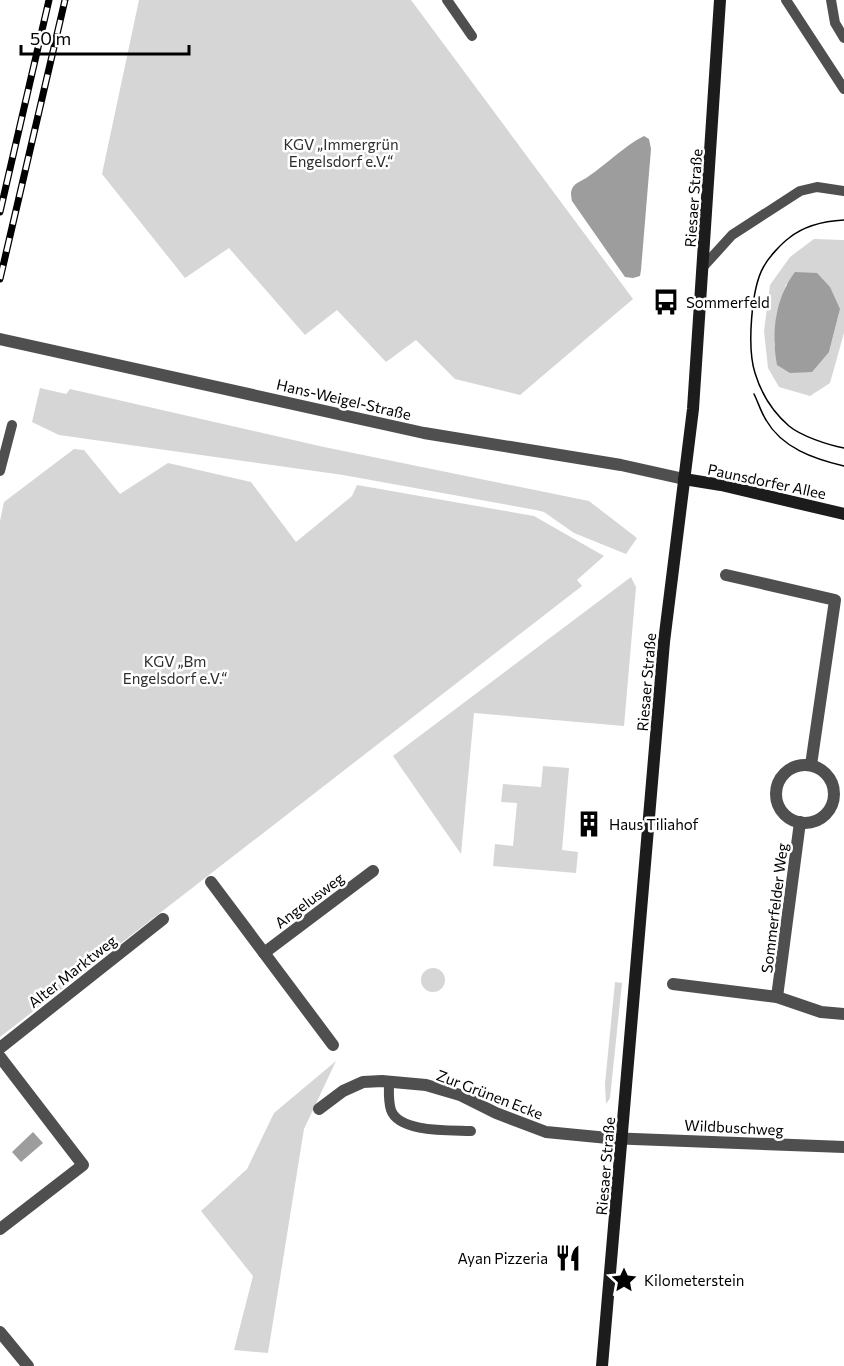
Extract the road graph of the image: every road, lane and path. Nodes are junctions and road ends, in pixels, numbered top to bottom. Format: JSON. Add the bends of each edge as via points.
{"nodes":[{"id":1,"x":447,"y":0,"type":"edge"},
{"id":2,"x":720,"y":0,"type":"edge"},
{"id":3,"x":786,"y":0,"type":"edge"},
{"id":4,"x":831,"y":0,"type":"edge"},
{"id":5,"x":472,"y":36,"type":"dead end"},
{"id":6,"x":844,"y":38,"type":"edge"},
{"id":7,"x":844,"y":89,"type":"edge"},
{"id":8,"x":844,"y":191,"type":"edge"},
{"id":9,"x":703,"y":267,"type":"junction"},
{"id":10,"x":0,"y":339,"type":"edge"},
{"id":11,"x":12,"y":425,"type":"dead end"},
{"id":12,"x":0,"y":471,"type":"edge"},
{"id":13,"x":684,"y":479,"type":"junction"},
{"id":14,"x":844,"y":514,"type":"edge"},
{"id":15,"x":726,"y":575,"type":"dead end"},
{"id":16,"x":840,"y":600,"type":"edge"},
{"id":17,"x":811,"y":765,"type":"junction"},
{"id":18,"x":839,"y":796,"type":"edge"},
{"id":19,"x":800,"y":822,"type":"junction"},
{"id":20,"x":373,"y":871,"type":"dead end"},
{"id":21,"x":211,"y":882,"type":"dead end"},
{"id":22,"x":164,"y":918,"type":"dead end"},
{"id":23,"x":264,"y":953,"type":"junction"},
{"id":24,"x":673,"y":984,"type":"dead end"},
{"id":25,"x":777,"y":997,"type":"junction"},
{"id":26,"x":844,"y":1014,"type":"edge"},
{"id":27,"x":333,"y":1045,"type":"dead end"},
{"id":28,"x":0,"y":1048,"type":"edge"},
{"id":29,"x":0,"y":1057,"type":"edge"},
{"id":30,"x":389,"y":1082,"type":"junction"},
{"id":31,"x":319,"y":1109,"type":"dead end"},
{"id":32,"x":471,"y":1131,"type":"dead end"},
{"id":33,"x":622,"y":1137,"type":"junction"},
{"id":34,"x":844,"y":1147,"type":"edge"},
{"id":35,"x":0,"y":1229,"type":"edge"},
{"id":36,"x":0,"y":1332,"type":"edge"},
{"id":37,"x":28,"y":1366,"type":"edge"},
{"id":38,"x":602,"y":1366,"type":"edge"}],
"edges":[{"from":1,"to":5,"type":"lane"},
{"from":2,"to":9,"type":"main road","name":"Riesaer Straße"},
{"from":3,"to":7,"type":"lane"},
{"from":4,"to":6,"type":"lane","via":[[835,23]]},
{"from":8,"to":9,"type":"lane","via":[[817,187],[800,191],[732,235]]},
{"from":9,"to":13,"type":"main road","name":"Riesaer Straße"},
{"from":10,"to":13,"type":"street","name":"Hans-Weigel-Straße","via":[[424,433]]},
{"from":11,"to":12,"type":"lane"},
{"from":13,"to":14,"type":"main road","name":"Paunsdorfer Allee"},
{"from":13,"to":33,"type":"main road","name":"Riesaer Straße","via":[[664,642]]},
{"from":15,"to":16,"type":"street"},
{"from":16,"to":17,"type":"street"},
{"from":17,"to":18,"type":"street","via":[[828,776]]},
{"from":17,"to":19,"type":"street","via":[[789,769],[777,788],[781,810]]},
{"from":18,"to":19,"type":"street","via":[[823,817]]},
{"from":19,"to":25,"type":"street","name":"Sommerfelder Weg"},
{"from":20,"to":23,"type":"street","name":"Angelusweg"},
{"from":21,"to":23,"type":"street"},
{"from":22,"to":28,"type":"street","name":"Alter Marktweg"},
{"from":23,"to":27,"type":"street"},
{"from":24,"to":25,"type":"street"},
{"from":25,"to":26,"type":"street","via":[[821,1012]]},
{"from":29,"to":35,"type":"street","via":[[83,1165]]},
{"from":30,"to":31,"type":"street","name":"Zur Grünen Ecke","via":[[363,1082]]},
{"from":30,"to":32,"type":"lane","via":[[391,1112],[398,1121],[410,1126]]},
{"from":30,"to":33,"type":"street","name":"Zur Grünen Ecke","via":[[426,1085],[460,1095],[546,1132]]},
{"from":33,"to":34,"type":"street","name":"Wildbuschweg"},
{"from":33,"to":38,"type":"main road","name":"Riesaer Straße"},
{"from":36,"to":37,"type":"street"}]}
